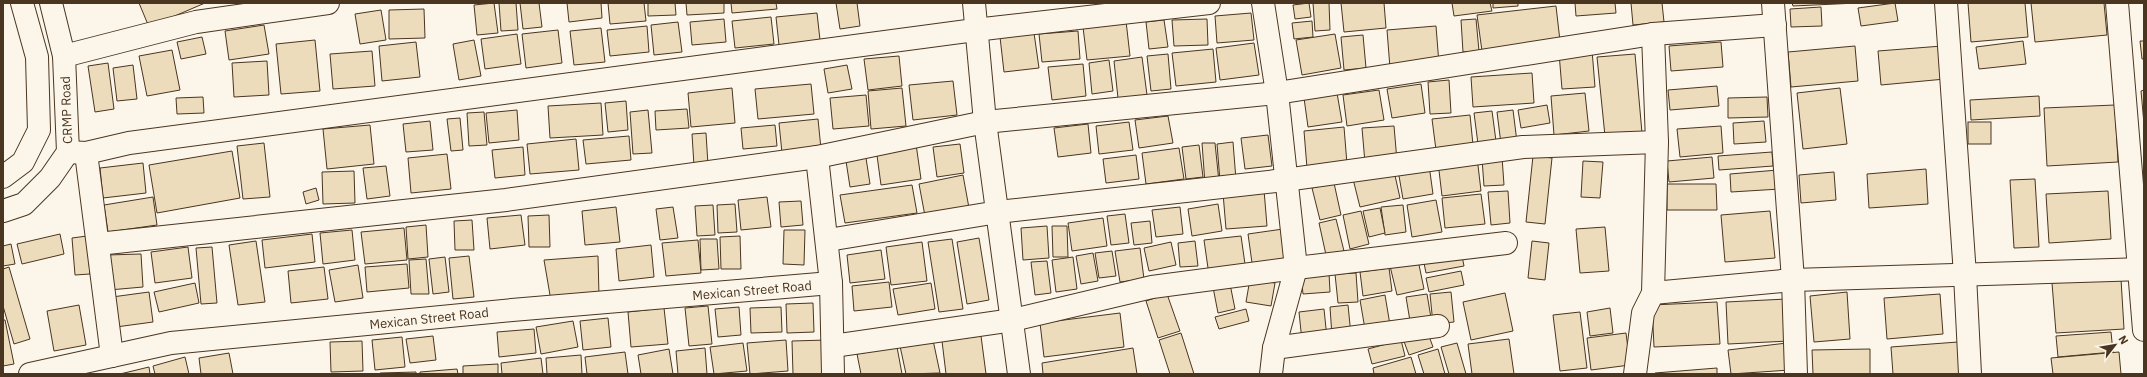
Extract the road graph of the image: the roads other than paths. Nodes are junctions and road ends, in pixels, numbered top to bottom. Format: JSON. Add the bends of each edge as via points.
{"nodes":[{"id":1,"x":22,"y":3,"type":"edge"},
{"id":2,"x":51,"y":3,"type":"edge"},
{"id":3,"x":328,"y":3,"type":"edge"},
{"id":4,"x":974,"y":3,"type":"edge"},
{"id":5,"x":1209,"y":3,"type":"edge"},
{"id":6,"x":1263,"y":3,"type":"edge"},
{"id":7,"x":1773,"y":3,"type":"edge"},
{"id":8,"x":1946,"y":3,"type":"edge"},
{"id":9,"x":2117,"y":3,"type":"edge"},
{"id":10,"x":1775,"y":26,"type":"junction"},
{"id":11,"x":975,"y":30,"type":"junction"},
{"id":12,"x":1652,"y":34,"type":"junction"},
{"id":13,"x":64,"y":56,"type":"junction"},
{"id":14,"x":1277,"y":93,"type":"junction"},
{"id":15,"x":985,"y":122,"type":"junction"},
{"id":16,"x":1657,"y":142,"type":"junction"},
{"id":17,"x":77,"y":153,"type":"junction"},
{"id":18,"x":817,"y":157,"type":"junction"},
{"id":19,"x":3,"y":177,"type":"edge"},
{"id":20,"x":1285,"y":180,"type":"junction"},
{"id":21,"x":3,"y":210,"type":"edge"},
{"id":22,"x":998,"y":212,"type":"junction"},
{"id":23,"x":828,"y":240,"type":"junction"},
{"id":24,"x":1506,"y":243,"type":"dead end"},
{"id":25,"x":98,"y":244,"type":"junction"},
{"id":26,"x":1296,"y":268,"type":"junction"},
{"id":27,"x":2142,"y":269,"type":"edge"},
{"id":28,"x":1965,"y":275,"type":"junction"},
{"id":29,"x":1793,"y":280,"type":"junction"},
{"id":30,"x":831,"y":283,"type":"junction"},
{"id":31,"x":1653,"y":293,"type":"junction"},
{"id":32,"x":1013,"y":320,"type":"junction"},
{"id":33,"x":1438,"y":326,"type":"dead end"},
{"id":34,"x":2144,"y":330,"type":"edge"},
{"id":35,"x":833,"y":346,"type":"junction"},
{"id":36,"x":1274,"y":348,"type":"junction"},
{"id":37,"x":112,"y":356,"type":"junction"},
{"id":38,"x":1265,"y":373,"type":"edge"},
{"id":39,"x":30,"y":374,"type":"edge"},
{"id":40,"x":833,"y":374,"type":"edge"},
{"id":41,"x":1019,"y":374,"type":"edge"},
{"id":42,"x":1635,"y":374,"type":"edge"},
{"id":43,"x":1796,"y":374,"type":"edge"},
{"id":44,"x":1970,"y":374,"type":"edge"}],
"edges":[{"from":1,"to":19,"type":"street","via":[[37,57],[39,130],[23,162]]},
{"from":2,"to":13,"type":"street","name":"CRMP Road"},
{"from":3,"to":13,"type":"street","via":[[196,22]]},
{"from":4,"to":11,"type":"street"},
{"from":5,"to":11,"type":"street"},
{"from":6,"to":14,"type":"street"},
{"from":7,"to":10,"type":"street"},
{"from":8,"to":28,"type":"street"},
{"from":9,"to":27,"type":"street"},
{"from":10,"to":12,"type":"street"},
{"from":10,"to":29,"type":"street"},
{"from":11,"to":15,"type":"street"},
{"from":11,"to":17,"type":"street","via":[[130,142]]},
{"from":12,"to":14,"type":"street"},
{"from":12,"to":16,"type":"street"},
{"from":13,"to":17,"type":"street","name":"CRMP Road"},
{"from":14,"to":15,"type":"street"},
{"from":14,"to":20,"type":"street"},
{"from":15,"to":18,"type":"street"},
{"from":15,"to":22,"type":"street"},
{"from":16,"to":20,"type":"street","via":[[1523,147]]},
{"from":16,"to":31,"type":"street"},
{"from":17,"to":21,"type":"street","name":"CRMP Road","via":[[24,204]]},
{"from":17,"to":25,"type":"street"},
{"from":18,"to":23,"type":"street"},
{"from":18,"to":25,"type":"street","via":[[506,200]]},
{"from":20,"to":22,"type":"street"},
{"from":20,"to":26,"type":"street"},
{"from":22,"to":23,"type":"street"},
{"from":22,"to":32,"type":"street"},
{"from":23,"to":30,"type":"street"},
{"from":24,"to":26,"type":"street"},
{"from":25,"to":37,"type":"street"},
{"from":26,"to":32,"type":"street","via":[[1152,287]]},
{"from":26,"to":36,"type":"street"},
{"from":27,"to":28,"type":"street"},
{"from":27,"to":34,"type":"street"},
{"from":28,"to":29,"type":"street"},
{"from":28,"to":44,"type":"street"},
{"from":29,"to":31,"type":"street"},
{"from":29,"to":43,"type":"street"},
{"from":30,"to":35,"type":"street"},
{"from":30,"to":37,"type":"street","name":"Mexican Street Road","via":[[171,343]]},
{"from":31,"to":42,"type":"street","via":[[1644,313]]},
{"from":32,"to":35,"type":"street"},
{"from":32,"to":41,"type":"street"},
{"from":33,"to":36,"type":"street"},
{"from":35,"to":40,"type":"street"},
{"from":36,"to":38,"type":"street"},
{"from":37,"to":39,"type":"street","name":"Mexican Street Road"}]}
